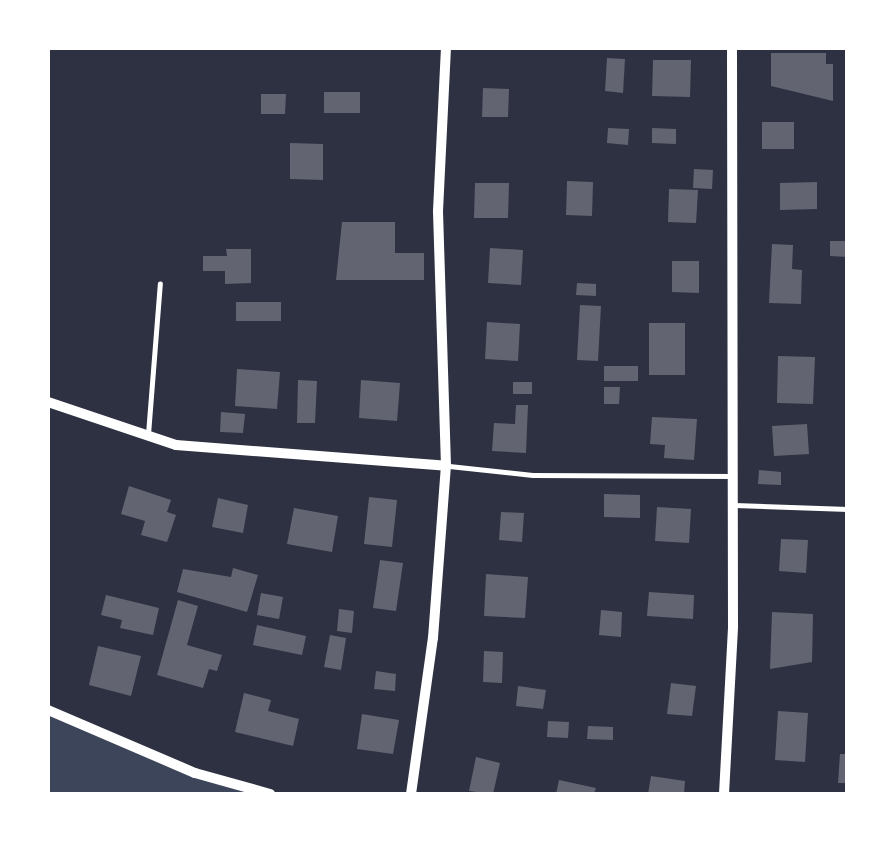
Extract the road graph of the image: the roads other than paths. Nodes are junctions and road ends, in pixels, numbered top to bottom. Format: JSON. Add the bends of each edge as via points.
{"nodes":[{"id":1,"x":446,"y":48,"type":"edge"},
{"id":2,"x":732,"y":48,"type":"edge"},
{"id":3,"x":160,"y":284,"type":"dead end"},
{"id":4,"x":48,"y":402,"type":"edge"},
{"id":5,"x":147,"y":437,"type":"junction"},
{"id":6,"x":446,"y":466,"type":"junction"},
{"id":7,"x":731,"y":476,"type":"junction"},
{"id":8,"x":730,"y":505,"type":"junction"},
{"id":9,"x":848,"y":509,"type":"edge"},
{"id":10,"x":48,"y":710,"type":"edge"},
{"id":11,"x":270,"y":794,"type":"edge"},
{"id":12,"x":411,"y":794,"type":"edge"},
{"id":13,"x":724,"y":794,"type":"edge"}],
"edges":[{"from":1,"to":6,"type":"street","via":[[438,211]]},
{"from":2,"to":7,"type":"street"},
{"from":3,"to":5,"type":"lane"},
{"from":4,"to":5,"type":"street"},
{"from":5,"to":6,"type":"street","via":[[176,445]]},
{"from":6,"to":7,"type":"lane","via":[[533,475]]},
{"from":6,"to":12,"type":"street","via":[[433,638]]},
{"from":7,"to":8,"type":"street"},
{"from":8,"to":9,"type":"lane"},
{"from":8,"to":13,"type":"street","via":[[733,626]]},
{"from":10,"to":11,"type":"street","via":[[195,774]]}]}
